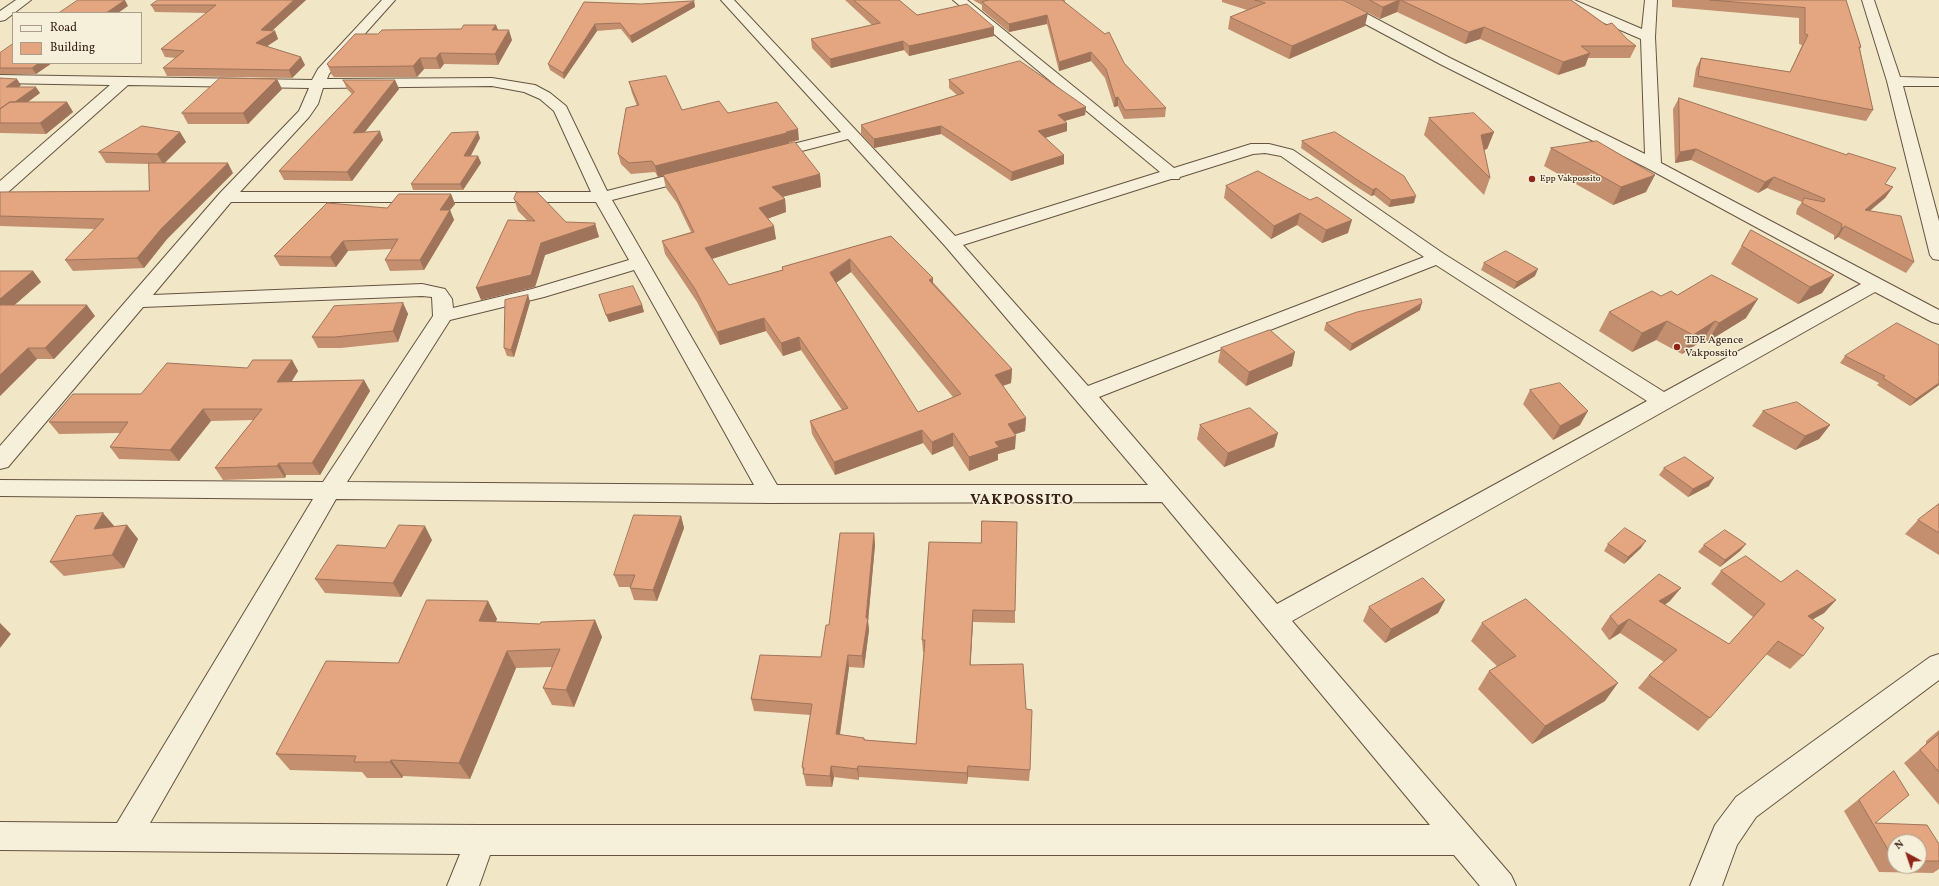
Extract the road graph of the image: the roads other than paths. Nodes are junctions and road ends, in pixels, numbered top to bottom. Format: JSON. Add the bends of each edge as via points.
{"nodes":[{"id":1,"x":25,"y":0,"type":"edge"},
{"id":2,"x":389,"y":0,"type":"edge"},
{"id":3,"x":727,"y":0,"type":"edge"},
{"id":4,"x":959,"y":0,"type":"edge"},
{"id":5,"x":1331,"y":0,"type":"edge"},
{"id":6,"x":1564,"y":0,"type":"edge"},
{"id":7,"x":1651,"y":0,"type":"edge"},
{"id":8,"x":1868,"y":0,"type":"edge"},
{"id":9,"x":0,"y":17,"type":"edge"},
{"id":10,"x":1648,"y":37,"type":"junction"},
{"id":11,"x":0,"y":79,"type":"edge"},
{"id":12,"x":124,"y":81,"type":"junction"},
{"id":13,"x":1894,"y":82,"type":"junction"},
{"id":14,"x":1939,"y":82,"type":"edge"},
{"id":15,"x":316,"y":84,"type":"junction"},
{"id":16,"x":851,"y":134,"type":"junction"},
{"id":17,"x":753,"y":159,"type":"edge"},
{"id":18,"x":1653,"y":165,"type":"junction"},
{"id":19,"x":708,"y":170,"type":"edge"},
{"id":20,"x":1173,"y":175,"type":"junction"},
{"id":21,"x":0,"y":190,"type":"edge"},
{"id":22,"x":226,"y":197,"type":"junction"},
{"id":23,"x":602,"y":197,"type":"junction"},
{"id":24,"x":951,"y":243,"type":"junction"},
{"id":25,"x":1939,"y":255,"type":"edge"},
{"id":26,"x":1438,"y":258,"type":"junction"},
{"id":27,"x":639,"y":263,"type":"junction"},
{"id":28,"x":1875,"y":284,"type":"junction"},
{"id":29,"x":137,"y":301,"type":"junction"},
{"id":30,"x":443,"y":316,"type":"junction"},
{"id":31,"x":1939,"y":318,"type":"edge"},
{"id":32,"x":1084,"y":395,"type":"junction"},
{"id":33,"x":1664,"y":402,"type":"junction"},
{"id":34,"x":0,"y":461,"type":"edge"},
{"id":35,"x":0,"y":488,"type":"edge"},
{"id":36,"x":330,"y":490,"type":"junction"},
{"id":37,"x":1169,"y":493,"type":"junction"},
{"id":38,"x":770,"y":494,"type":"junction"},
{"id":39,"x":1273,"y":619,"type":"junction"},
{"id":40,"x":1939,"y":665,"type":"edge"},
{"id":41,"x":0,"y":836,"type":"edge"},
{"id":42,"x":125,"y":837,"type":"junction"},
{"id":43,"x":480,"y":840,"type":"junction"},
{"id":44,"x":1461,"y":840,"type":"junction"},
{"id":45,"x":463,"y":886,"type":"edge"},
{"id":46,"x":1500,"y":886,"type":"edge"},
{"id":47,"x":1706,"y":886,"type":"edge"}],
"edges":[{"from":1,"to":9,"type":"street"},
{"from":2,"to":15,"type":"street","via":[[323,72]]},
{"from":3,"to":16,"type":"street"},
{"from":4,"to":20,"type":"street"},
{"from":5,"to":18,"type":"street","via":[[1445,61]]},
{"from":6,"to":10,"type":"street"},
{"from":7,"to":10,"type":"street"},
{"from":8,"to":13,"type":"street"},
{"from":10,"to":18,"type":"street"},
{"from":11,"to":12,"type":"street"},
{"from":12,"to":15,"type":"street"},
{"from":12,"to":21,"type":"street"},
{"from":13,"to":14,"type":"street"},
{"from":13,"to":25,"type":"street"},
{"from":15,"to":22,"type":"street","via":[[314,97],[304,114]]},
{"from":15,"to":23,"type":"street","via":[[492,82],[535,89],[550,98],[561,109]]},
{"from":16,"to":17,"type":"street"},
{"from":16,"to":24,"type":"street"},
{"from":18,"to":28,"type":"street"},
{"from":19,"to":23,"type":"street"},
{"from":20,"to":24,"type":"street"},
{"from":20,"to":26,"type":"street","via":[[1251,149],[1275,148],[1286,153]]},
{"from":22,"to":23,"type":"street"},
{"from":22,"to":29,"type":"street"},
{"from":23,"to":27,"type":"street"},
{"from":24,"to":32,"type":"street"},
{"from":26,"to":32,"type":"street"},
{"from":26,"to":33,"type":"street"},
{"from":27,"to":30,"type":"street","via":[[537,293]]},
{"from":27,"to":38,"type":"street"},
{"from":28,"to":31,"type":"street"},
{"from":28,"to":33,"type":"street"},
{"from":29,"to":30,"type":"street","via":[[422,290],[436,292],[443,297]]},
{"from":29,"to":34,"type":"street"},
{"from":30,"to":36,"type":"street"},
{"from":32,"to":37,"type":"street"},
{"from":33,"to":39,"type":"street"},
{"from":35,"to":36,"type":"street"},
{"from":36,"to":38,"type":"street"},
{"from":36,"to":42,"type":"street"},
{"from":37,"to":38,"type":"street"},
{"from":37,"to":39,"type":"street"},
{"from":39,"to":44,"type":"street"},
{"from":40,"to":47,"type":"street","via":[[1746,807],[1732,823],[1722,841]]},
{"from":41,"to":42,"type":"street"},
{"from":42,"to":43,"type":"street"},
{"from":43,"to":44,"type":"street"},
{"from":43,"to":45,"type":"street"},
{"from":44,"to":46,"type":"street"}]}
